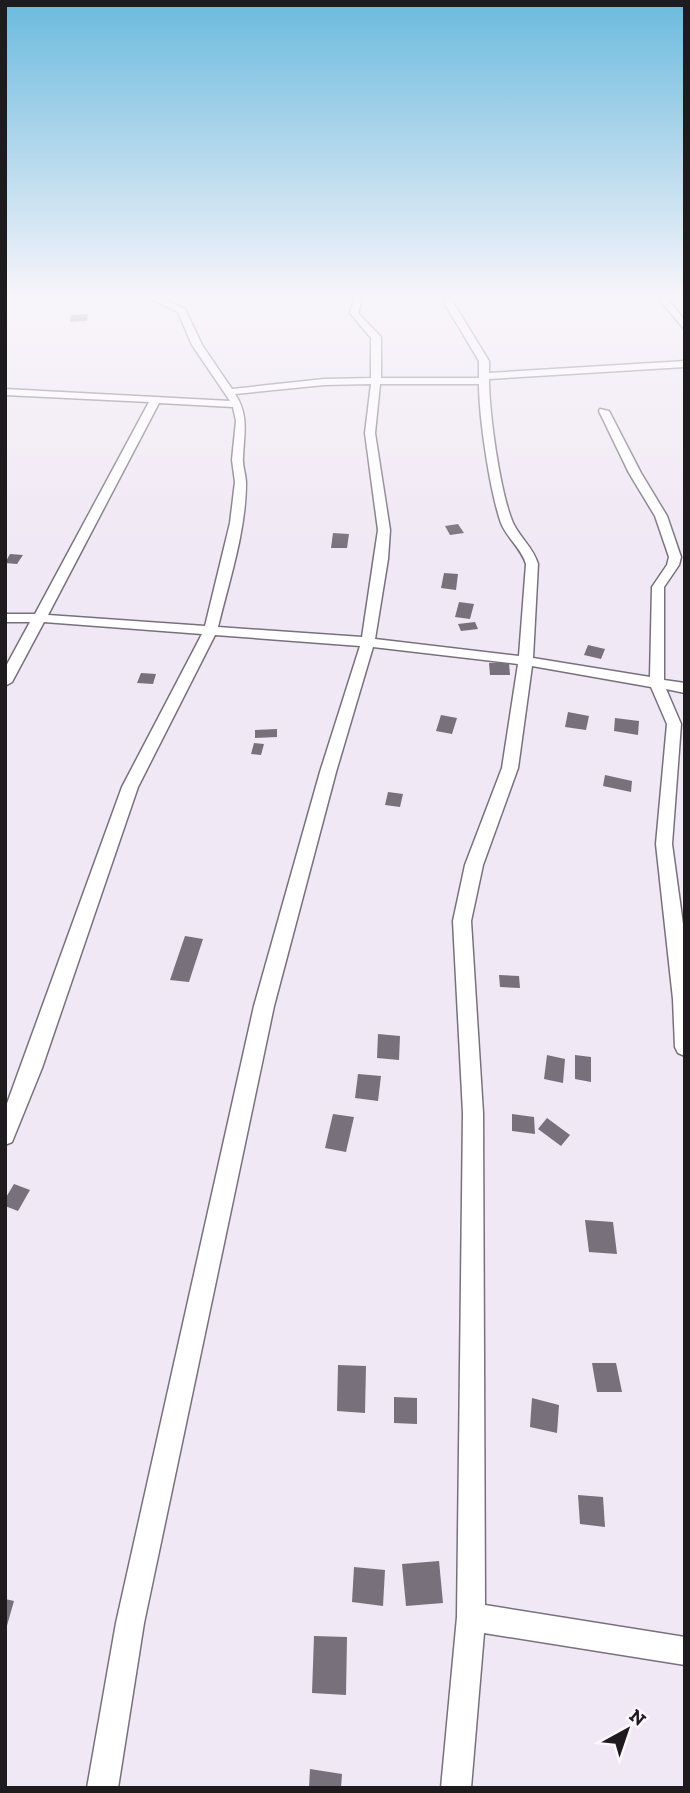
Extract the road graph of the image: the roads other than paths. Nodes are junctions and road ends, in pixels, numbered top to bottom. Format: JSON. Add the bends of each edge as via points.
{"nodes":[{"id":1,"x":223,"y":383,"type":"edge"},
{"id":2,"x":320,"y":383,"type":"edge"},
{"id":3,"x":374,"y":383,"type":"edge"},
{"id":4,"x":485,"y":383,"type":"edge"},
{"id":5,"x":5,"y":392,"type":"edge"},
{"id":6,"x":233,"y":398,"type":"junction"},
{"id":7,"x":155,"y":401,"type":"junction"},
{"id":8,"x":604,"y":411,"type":"dead end"},
{"id":9,"x":5,"y":618,"type":"edge"},
{"id":10,"x":40,"y":618,"type":"junction"},
{"id":11,"x":211,"y":630,"type":"junction"},
{"id":12,"x":368,"y":642,"type":"junction"},
{"id":13,"x":526,"y":661,"type":"junction"},
{"id":14,"x":5,"y":682,"type":"edge"},
{"id":15,"x":657,"y":684,"type":"junction"},
{"id":16,"x":685,"y":688,"type":"edge"},
{"id":17,"x":685,"y":1047,"type":"edge"},
{"id":18,"x":5,"y":1135,"type":"edge"},
{"id":19,"x":471,"y":1617,"type":"junction"},
{"id":20,"x":685,"y":1651,"type":"edge"},
{"id":21,"x":102,"y":1788,"type":"edge"},
{"id":22,"x":456,"y":1788,"type":"edge"}],
"edges":[{"from":1,"to":6,"type":"street"},
{"from":2,"to":6,"type":"street"},
{"from":3,"to":12,"type":"street","via":[[370,433],[384,530]]},
{"from":4,"to":13,"type":"street","via":[[500,496],[508,525],[532,564]]},
{"from":5,"to":7,"type":"street"},
{"from":6,"to":7,"type":"street"},
{"from":6,"to":11,"type":"street","via":[[241,421],[237,460],[241,482]]},
{"from":7,"to":10,"type":"street"},
{"from":8,"to":15,"type":"street","via":[[661,516],[675,557],[658,587]]},
{"from":9,"to":10,"type":"street"},
{"from":10,"to":11,"type":"street"},
{"from":10,"to":14,"type":"street"},
{"from":11,"to":12,"type":"street"},
{"from":11,"to":18,"type":"street","via":[[130,787]]},
{"from":12,"to":13,"type":"street"},
{"from":12,"to":21,"type":"street","via":[[264,1006],[130,1623]]},
{"from":13,"to":15,"type":"street"},
{"from":13,"to":19,"type":"street","via":[[510,768],[474,866],[462,921],[473,1113]]},
{"from":15,"to":16,"type":"street"},
{"from":15,"to":17,"type":"street","via":[[674,724],[664,844]]},
{"from":19,"to":20,"type":"street"},
{"from":19,"to":22,"type":"street"}]}
